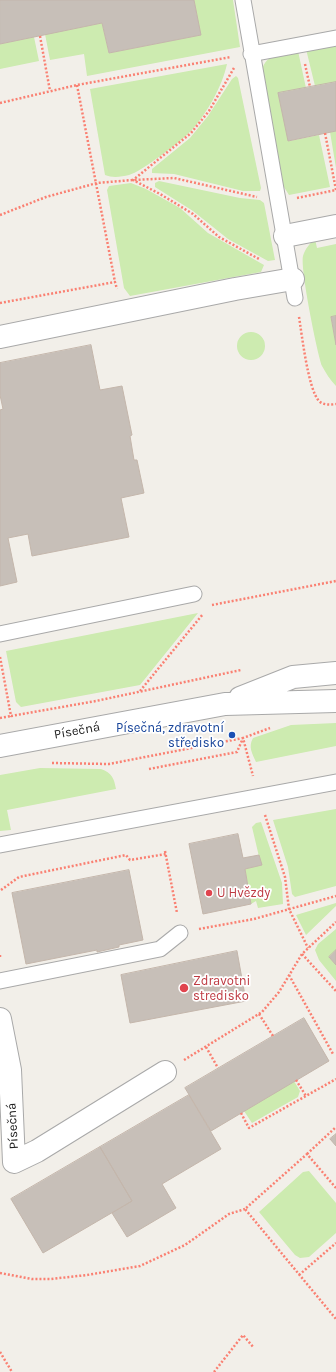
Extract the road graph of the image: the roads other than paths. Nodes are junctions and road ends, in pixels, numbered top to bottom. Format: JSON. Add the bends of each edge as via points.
{"nodes":[{"id":1,"x":243,"y":0,"type":"edge"},
{"id":2,"x":336,"y":38,"type":"edge"},
{"id":3,"x":251,"y":54,"type":"junction"},
{"id":4,"x":336,"y":226,"type":"edge"},
{"id":5,"x":285,"y":236,"type":"junction"},
{"id":6,"x":288,"y":286,"type":"joint"},
{"id":7,"x":0,"y":337,"type":"edge"},
{"id":8,"x":194,"y":594,"type":"dead end"},
{"id":9,"x":0,"y":634,"type":"edge"},
{"id":10,"x":336,"y":673,"type":"edge"},
{"id":11,"x":336,"y":701,"type":"edge"},
{"id":12,"x":225,"y":704,"type":"junction"},
{"id":13,"x":0,"y":746,"type":"edge"},
{"id":14,"x":336,"y":782,"type":"edge"},
{"id":15,"x":0,"y":845,"type":"edge"},
{"id":16,"x":180,"y":933,"type":"road end"},
{"id":17,"x":0,"y":981,"type":"edge"},
{"id":18,"x":0,"y":1019,"type":"edge"},
{"id":19,"x":165,"y":1072,"type":"road end"}],
"edges":[{"from":1,"to":3,"type":"lane"},
{"from":2,"to":3,"type":"lane"},
{"from":3,"to":5,"type":"lane"},
{"from":4,"to":5,"type":"street"},
{"from":5,"to":6,"type":"lane"},
{"from":6,"to":7,"type":"street","via":[[235,289]]},
{"from":8,"to":9,"type":"lane"},
{"from":10,"to":12,"type":"street","name":"Písečná","via":[[293,677]]},
{"from":11,"to":12,"type":"street","name":"Písečná"},
{"from":12,"to":13,"type":"street","name":"Písečná"},
{"from":14,"to":15,"type":"lane"},
{"from":16,"to":17,"type":"lane","via":[[160,949]]},
{"from":18,"to":19,"type":"street","name":"Písečná","via":[[10,1070],[14,1162],[37,1151]]}]}
